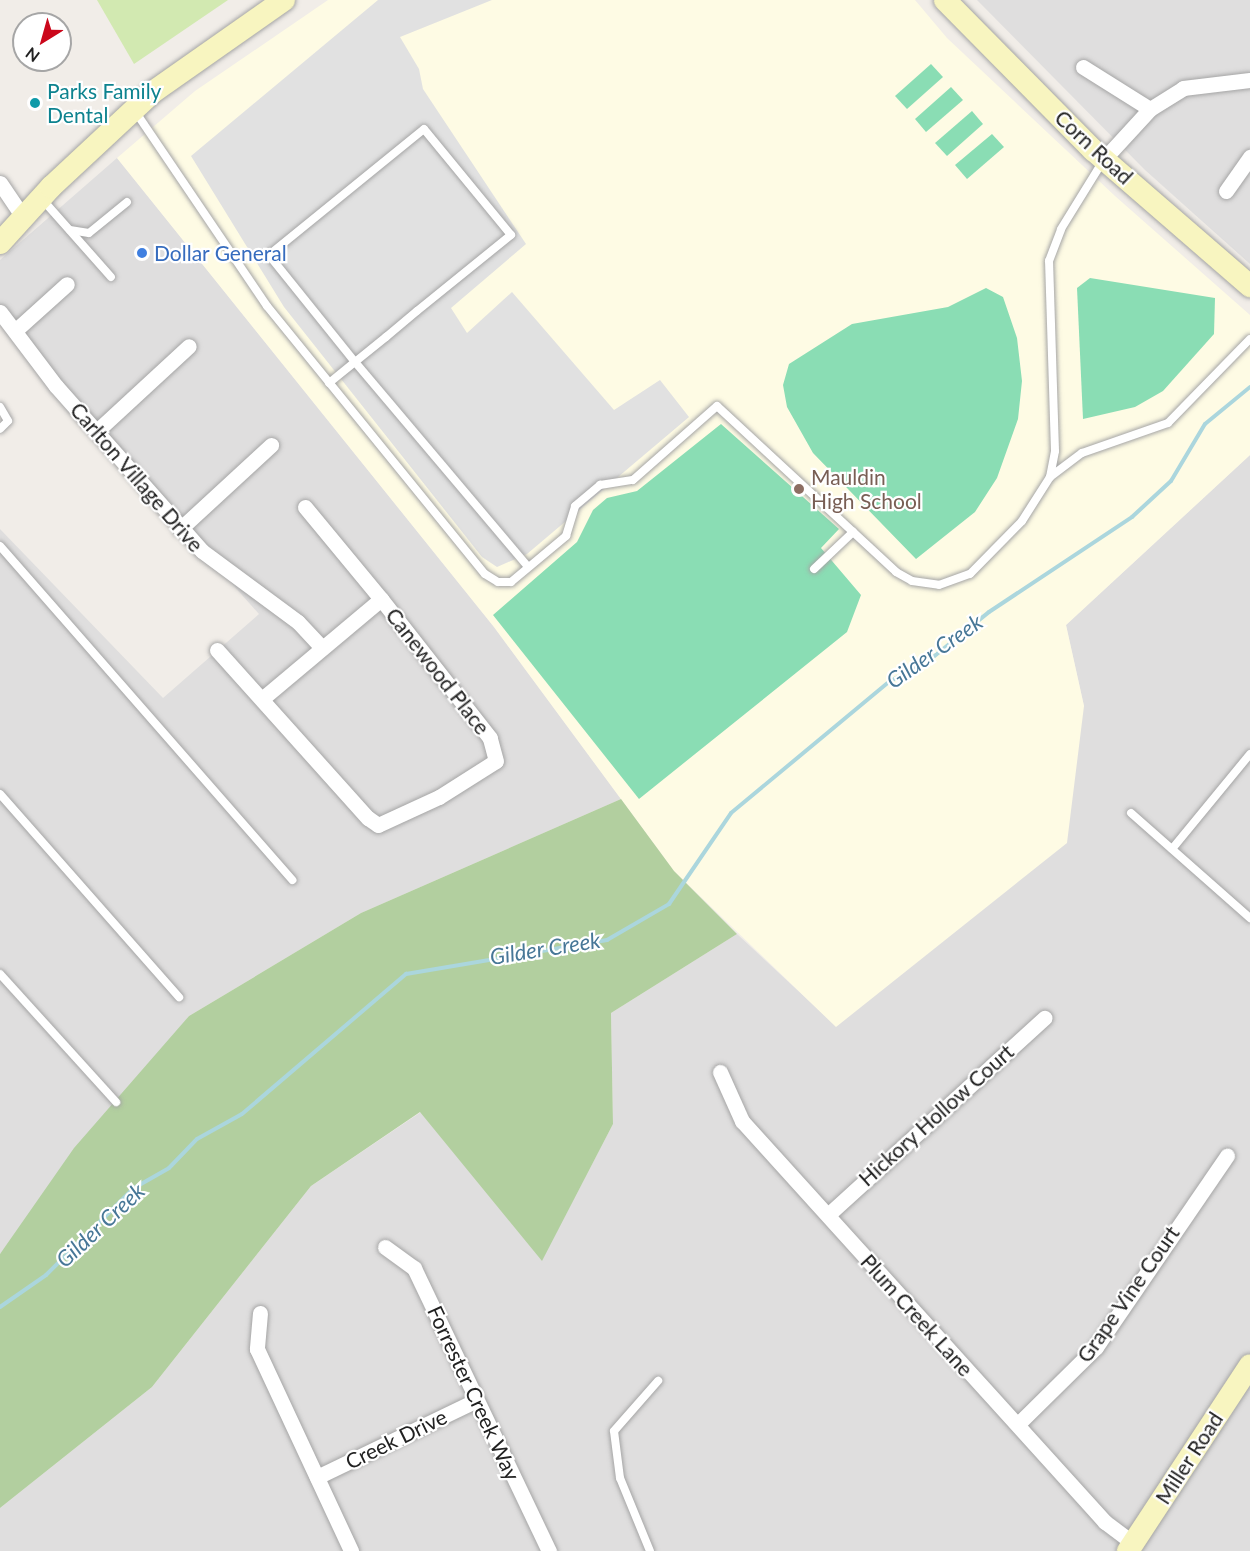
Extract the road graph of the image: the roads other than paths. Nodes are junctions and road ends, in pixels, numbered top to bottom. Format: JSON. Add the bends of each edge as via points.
{"nodes":[{"id":1,"x":284,"y":0,"type":"edge"},
{"id":2,"x":945,"y":0,"type":"edge"},
{"id":3,"x":1083,"y":67,"type":"dead end"},
{"id":4,"x":1250,"y":80,"type":"edge"},
{"id":5,"x":134,"y":109,"type":"junction"},
{"id":6,"x":1150,"y":109,"type":"junction"},
{"id":7,"x":1250,"y":157,"type":"edge"},
{"id":8,"x":1104,"y":159,"type":"junction"},
{"id":9,"x":0,"y":183,"type":"edge"},
{"id":10,"x":1226,"y":191,"type":"dead end"},
{"id":11,"x":41,"y":198,"type":"junction"},
{"id":12,"x":127,"y":202,"type":"dead end"},
{"id":13,"x":23,"y":217,"type":"junction"},
{"id":14,"x":69,"y":230,"type":"junction"},
{"id":15,"x":0,"y":243,"type":"edge"},
{"id":16,"x":111,"y":277,"type":"dead end"},
{"id":17,"x":67,"y":284,"type":"dead end"},
{"id":18,"x":1250,"y":286,"type":"edge"},
{"id":19,"x":0,"y":312,"type":"edge"},
{"id":20,"x":17,"y":329,"type":"junction"},
{"id":21,"x":1250,"y":339,"type":"edge"},
{"id":22,"x":189,"y":346,"type":"dead end"},
{"id":23,"x":355,"y":362,"type":"junction"},
{"id":24,"x":329,"y":383,"type":"junction"},
{"id":25,"x":0,"y":407,"type":"edge"},
{"id":26,"x":0,"y":429,"type":"edge"},
{"id":27,"x":99,"y":429,"type":"junction"},
{"id":28,"x":271,"y":445,"type":"dead end"},
{"id":29,"x":1050,"y":477,"type":"junction"},
{"id":30,"x":305,"y":507,"type":"dead end"},
{"id":31,"x":180,"y":528,"type":"junction"},
{"id":32,"x":854,"y":532,"type":"junction"},
{"id":33,"x":0,"y":546,"type":"edge"},
{"id":34,"x":528,"y":567,"type":"junction"},
{"id":35,"x":814,"y":569,"type":"dead end"},
{"id":36,"x":381,"y":599,"type":"junction"},
{"id":37,"x":320,"y":646,"type":"junction"},
{"id":38,"x":218,"y":650,"type":"dead end"},
{"id":39,"x":262,"y":699,"type":"junction"},
{"id":40,"x":1250,"y":754,"type":"edge"},
{"id":41,"x":0,"y":794,"type":"edge"},
{"id":42,"x":1131,"y":813,"type":"dead end"},
{"id":43,"x":1172,"y":849,"type":"junction"},
{"id":44,"x":292,"y":880,"type":"dead end"},
{"id":45,"x":1250,"y":918,"type":"edge"},
{"id":46,"x":0,"y":974,"type":"edge"},
{"id":47,"x":179,"y":997,"type":"dead end"},
{"id":48,"x":1044,"y":1018,"type":"dead end"},
{"id":49,"x":720,"y":1072,"type":"dead end"},
{"id":50,"x":116,"y":1102,"type":"dead end"},
{"id":51,"x":1227,"y":1156,"type":"dead end"},
{"id":52,"x":830,"y":1213,"type":"junction"},
{"id":53,"x":385,"y":1247,"type":"dead end"},
{"id":54,"x":260,"y":1313,"type":"dead end"},
{"id":55,"x":1250,"y":1365,"type":"edge"},
{"id":56,"x":658,"y":1381,"type":"dead end"},
{"id":57,"x":476,"y":1401,"type":"junction"},
{"id":58,"x":1018,"y":1423,"type":"junction"},
{"id":59,"x":317,"y":1477,"type":"junction"},
{"id":60,"x":1131,"y":1547,"type":"edge"},
{"id":61,"x":351,"y":1551,"type":"edge"},
{"id":62,"x":549,"y":1551,"type":"edge"},
{"id":63,"x":650,"y":1551,"type":"edge"}],
"edges":[{"from":1,"to":5,"type":"street"},
{"from":2,"to":8,"type":"street","name":"Corn Road"},
{"from":3,"to":6,"type":"street"},
{"from":4,"to":6,"type":"street","via":[[1183,88]]},
{"from":5,"to":11,"type":"street"},
{"from":5,"to":24,"type":"lane","via":[[267,306]]},
{"from":6,"to":8,"type":"street"},
{"from":7,"to":10,"type":"street"},
{"from":8,"to":18,"type":"street","name":"Corn Road"},
{"from":8,"to":29,"type":"lane","via":[[1061,229],[1049,261],[1055,451]]},
{"from":9,"to":13,"type":"street"},
{"from":11,"to":13,"type":"street"},
{"from":11,"to":14,"type":"lane"},
{"from":12,"to":14,"type":"lane","via":[[89,233]]},
{"from":13,"to":15,"type":"street"},
{"from":14,"to":16,"type":"lane"},
{"from":17,"to":20,"type":"street"},
{"from":19,"to":20,"type":"street","name":"Carlton Village Drive"},
{"from":20,"to":27,"type":"street","name":"Carlton Village Drive","via":[[56,386]]},
{"from":21,"to":29,"type":"lane","via":[[1168,423],[1082,453]]},
{"from":22,"to":27,"type":"street"},
{"from":23,"to":23,"type":"lane","via":[[511,235],[424,129],[269,255]]},
{"from":23,"to":24,"type":"lane"},
{"from":23,"to":34,"type":"lane"},
{"from":24,"to":34,"type":"lane","via":[[484,574],[511,582]]},
{"from":25,"to":26,"type":"lane","via":[[8,421]]},
{"from":27,"to":31,"type":"street","name":"Carlton Village Drive"},
{"from":28,"to":31,"type":"street"},
{"from":29,"to":32,"type":"lane","via":[[998,549],[950,583],[912,581]]},
{"from":30,"to":36,"type":"street","name":"Canewood Place"},
{"from":31,"to":37,"type":"street","name":"Carlton Village Drive","via":[[212,561],[279,607]]},
{"from":32,"to":34,"type":"lane","via":[[717,406],[633,480],[600,485],[575,506],[566,536]]},
{"from":32,"to":35,"type":"lane"},
{"from":33,"to":44,"type":"lane"},
{"from":36,"to":37,"type":"street","name":"Canewood Place"},
{"from":36,"to":39,"type":"street","name":"Canewood Place","via":[[490,738],[497,756],[489,770],[378,825]]},
{"from":37,"to":39,"type":"street","name":"Canewood Place"},
{"from":38,"to":39,"type":"street","name":"Canewood Place"},
{"from":40,"to":43,"type":"lane"},
{"from":41,"to":47,"type":"lane"},
{"from":42,"to":43,"type":"lane"},
{"from":43,"to":45,"type":"lane"},
{"from":46,"to":50,"type":"lane"},
{"from":48,"to":52,"type":"street","name":"Hickory Hollow Court"},
{"from":49,"to":52,"type":"street","name":"Plum Creek Lane","via":[[742,1121]]},
{"from":51,"to":58,"type":"street","name":"Grape Vine Court","via":[[1096,1347]]},
{"from":52,"to":58,"type":"street","name":"Plum Creek Lane"},
{"from":53,"to":57,"type":"street","name":"Forrester Creek Way","via":[[414,1268]]},
{"from":54,"to":59,"type":"street","via":[[257,1349]]},
{"from":55,"to":60,"type":"street","name":"Miller Road"},
{"from":56,"to":63,"type":"lane","via":[[614,1431],[620,1478]]},
{"from":57,"to":59,"type":"street","name":"Creek Drive"},
{"from":57,"to":62,"type":"street","name":"Forrester Creek Way"},
{"from":58,"to":60,"type":"street","name":"Plum Creek Lane"},
{"from":59,"to":61,"type":"street"}]}
